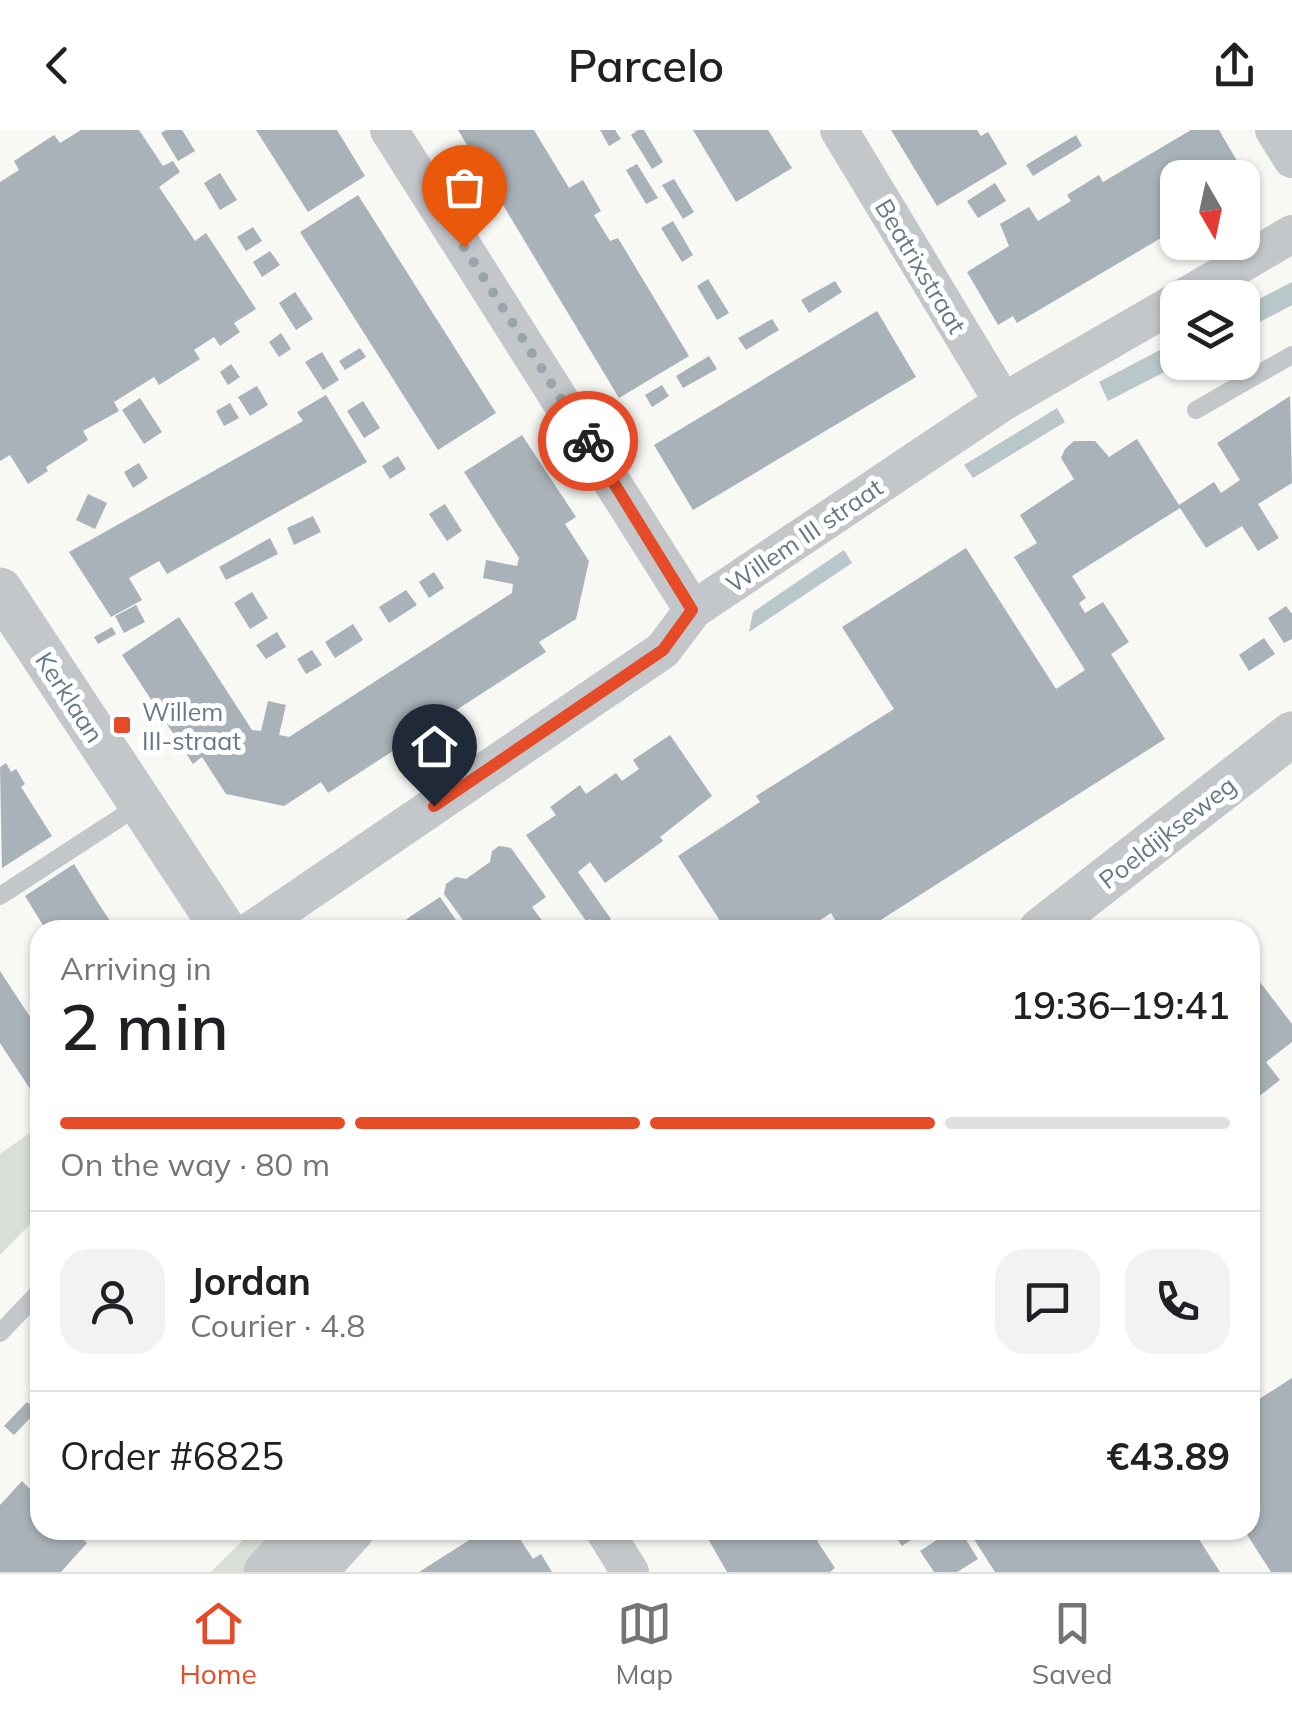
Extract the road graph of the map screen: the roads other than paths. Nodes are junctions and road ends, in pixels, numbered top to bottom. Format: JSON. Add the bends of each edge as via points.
{"nodes":[{"id":1,"x":389,"y":130,"type":"edge"},
{"id":2,"x":840,"y":130,"type":"edge"},
{"id":3,"x":1274,"y":130,"type":"edge"},
{"id":4,"x":1292,"y":159,"type":"edge"},
{"id":5,"x":1292,"y":234,"type":"edge"},
{"id":6,"x":1213,"y":280,"type":"edge"},
{"id":7,"x":1160,"y":311,"type":"edge"},
{"id":8,"x":1292,"y":354,"type":"edge"},
{"id":9,"x":1003,"y":402,"type":"junction"},
{"id":10,"x":1196,"y":410,"type":"dead end"},
{"id":11,"x":0,"y":590,"type":"edge"},
{"id":12,"x":692,"y":610,"type":"junction"},
{"id":13,"x":1292,"y":734,"type":"edge"},
{"id":14,"x":140,"y":804,"type":"junction"},
{"id":15,"x":0,"y":896,"type":"edge"},
{"id":16,"x":217,"y":920,"type":"edge"},
{"id":17,"x":267,"y":920,"type":"edge"},
{"id":18,"x":1055,"y":920,"type":"edge"},
{"id":19,"x":30,"y":1302,"type":"edge"},
{"id":20,"x":0,"y":1333,"type":"edge"},
{"id":21,"x":295,"y":1540,"type":"edge"},
{"id":22,"x":343,"y":1540,"type":"edge"},
{"id":23,"x":610,"y":1540,"type":"edge"},
{"id":24,"x":266,"y":1572,"type":"edge"},
{"id":25,"x":314,"y":1572,"type":"edge"},
{"id":26,"x":630,"y":1572,"type":"edge"}],
"edges":[{"from":1,"to":12,"type":"street"},
{"from":2,"to":9,"type":"street","name":"Beatrixstraat"},
{"from":3,"to":4,"type":"street"},
{"from":5,"to":6,"type":"street","name":"Willem III straat"},
{"from":7,"to":9,"type":"street","name":"Willem III straat"},
{"from":8,"to":10,"type":"lane"},
{"from":9,"to":12,"type":"street","name":"Willem III straat"},
{"from":11,"to":14,"type":"street","name":"Kerklaan"},
{"from":12,"to":17,"type":"street","name":"Willem III straat","via":[[663,650]]},
{"from":13,"to":18,"type":"street","name":"Poeldijkseweg"},
{"from":14,"to":15,"type":"lane"},
{"from":14,"to":16,"type":"street","name":"Kerklaan"},
{"from":19,"to":20,"type":"lane"},
{"from":21,"to":24,"type":"street"},
{"from":22,"to":25,"type":"street"},
{"from":23,"to":26,"type":"street"}]}
